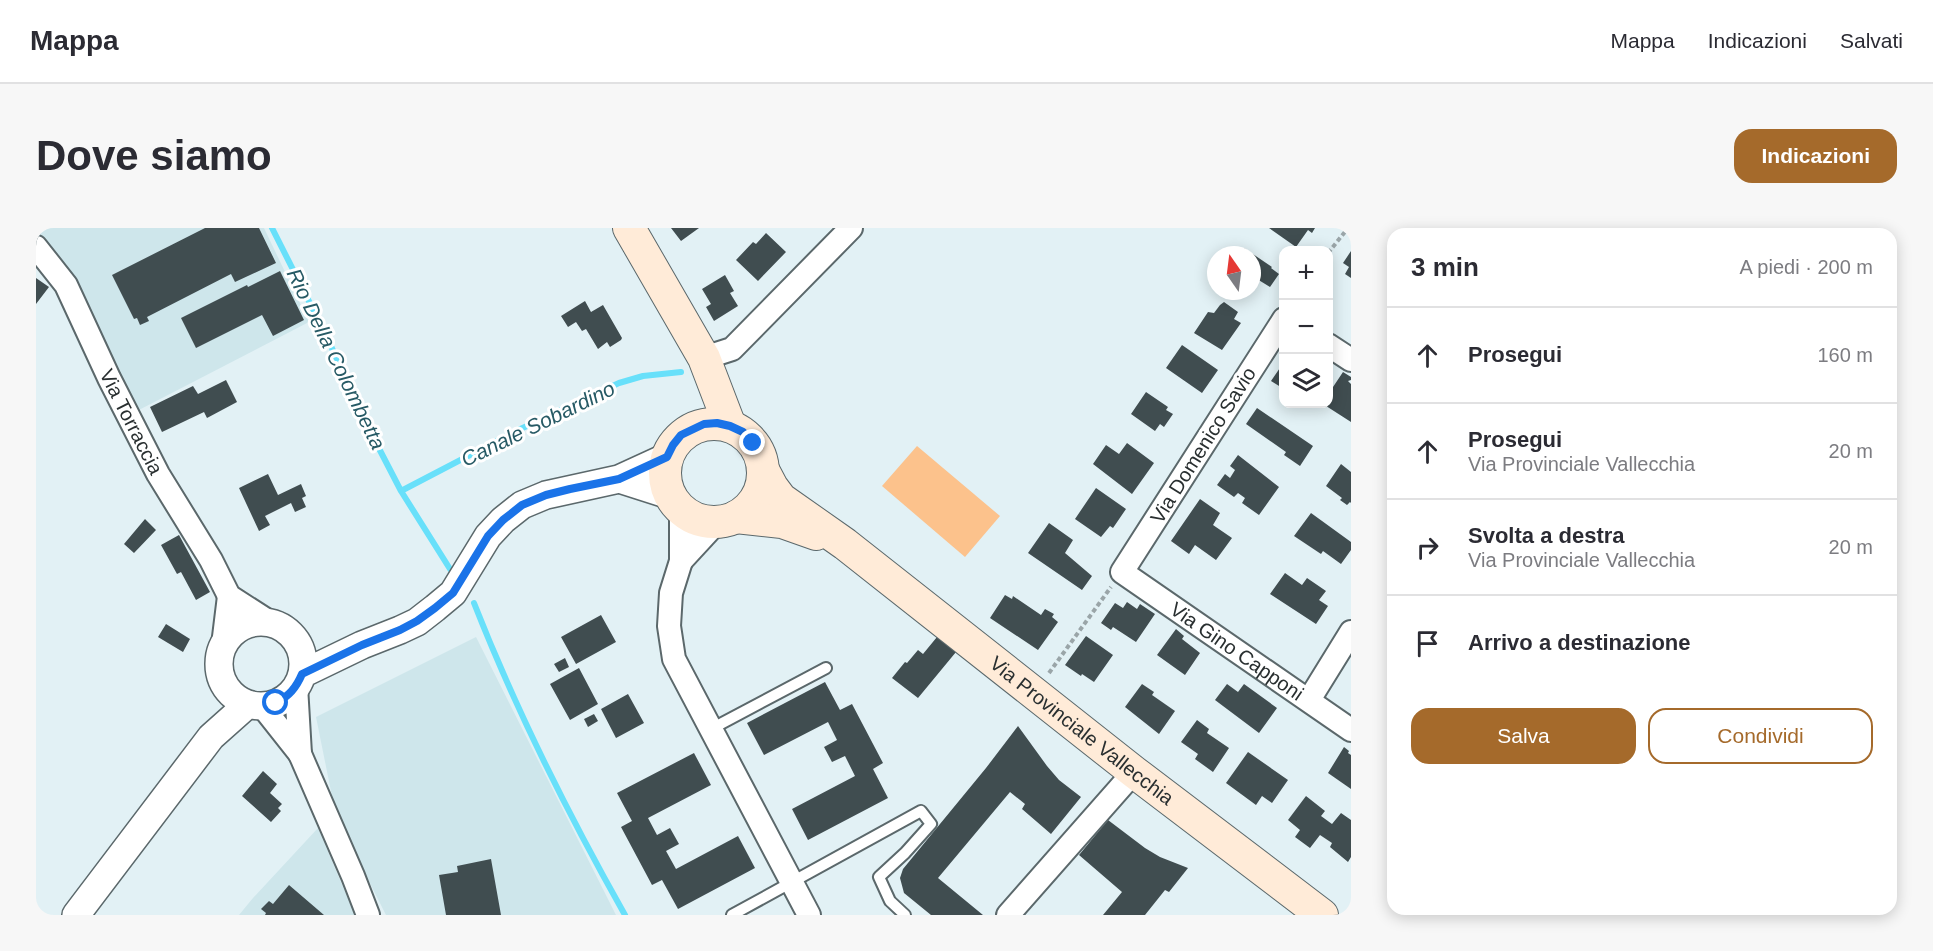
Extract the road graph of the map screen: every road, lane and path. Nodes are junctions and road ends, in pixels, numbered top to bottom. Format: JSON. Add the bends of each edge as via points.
{"nodes":[{"id":1,"x":629,"y":228,"type":"edge"},
{"id":2,"x":851,"y":228,"type":"edge"},
{"id":3,"x":1348,"y":228,"type":"edge"},
{"id":4,"x":36,"y":247,"type":"edge"},
{"id":5,"x":1333,"y":248,"type":"edge"},
{"id":6,"x":1279,"y":327,"type":"edge"},
{"id":7,"x":1333,"y":348,"type":"edge"},
{"id":8,"x":704,"y":358,"type":"junction"},
{"id":9,"x":1351,"y":360,"type":"edge"},
{"id":10,"x":730,"y":426,"type":"junction"},
{"id":11,"x":692,"y":429,"type":"junction"},
{"id":12,"x":667,"y":457,"type":"junction"},
{"id":13,"x":764,"y":470,"type":"junction"},
{"id":14,"x":619,"y":479,"type":"junction"},
{"id":15,"x":675,"y":502,"type":"junction"},
{"id":16,"x":726,"y":520,"type":"junction"},
{"id":17,"x":845,"y":544,"type":"junction"},
{"id":18,"x":681,"y":561,"type":"junction"},
{"id":19,"x":1122,"y":572,"type":"junction"},
{"id":20,"x":229,"y":596,"type":"junction"},
{"id":21,"x":282,"y":630,"type":"junction"},
{"id":22,"x":1351,"y":632,"type":"edge"},
{"id":23,"x":223,"y":645,"type":"junction"},
{"id":24,"x":362,"y":645,"type":"junction"},
{"id":25,"x":826,"y":668,"type":"dead end"},
{"id":26,"x":219,"y":673,"type":"junction"},
{"id":27,"x":299,"y":680,"type":"junction"},
{"id":28,"x":1035,"y":694,"type":"junction"},
{"id":29,"x":1309,"y":700,"type":"junction"},
{"id":30,"x":255,"y":705,"type":"junction"},
{"id":31,"x":711,"y":729,"type":"junction"},
{"id":32,"x":1351,"y":730,"type":"edge"},
{"id":33,"x":211,"y":737,"type":"junction"},
{"id":34,"x":300,"y":753,"type":"junction"},
{"id":35,"x":1134,"y":772,"type":"junction"},
{"id":36,"x":791,"y":881,"type":"junction"},
{"id":37,"x":76,"y":915,"type":"edge"},
{"id":38,"x":368,"y":915,"type":"edge"},
{"id":39,"x":732,"y":915,"type":"edge"},
{"id":40,"x":809,"y":915,"type":"edge"},
{"id":41,"x":905,"y":915,"type":"edge"},
{"id":42,"x":1008,"y":915,"type":"edge"},
{"id":43,"x":1322,"y":915,"type":"edge"}],
"edges":[{"from":1,"to":8,"type":"main road"},
{"from":2,"to":8,"type":"street","via":[[732,349]]},
{"from":3,"to":5,"type":"path"},
{"from":4,"to":20,"type":"street","name":"Via Torraccia","via":[[66,285],[158,474]]},
{"from":6,"to":19,"type":"street","name":"Via Domenico Savio"},
{"from":7,"to":9,"type":"street"},
{"from":8,"to":10,"type":"main road"},
{"from":8,"to":11,"type":"main road","via":[[700,400]]},
{"from":10,"to":11,"type":"main road","via":[[704,424]]},
{"from":10,"to":13,"type":"main road","name":"Via Provinciale Vallecchia","via":[[753,443]]},
{"from":11,"to":12,"type":"main road","via":[[681,435]]},
{"from":12,"to":14,"type":"street"},
{"from":12,"to":15,"type":"main road","via":[[665,482]]},
{"from":13,"to":16,"type":"main road","via":[[757,498],[748,509]]},
{"from":13,"to":17,"type":"main road","name":"Via Provinciale Vallecchia","via":[[781,499]]},
{"from":14,"to":15,"type":"street"},
{"from":14,"to":24,"type":"street","via":[[562,491],[522,505],[488,536],[453,593],[417,621]]},
{"from":15,"to":16,"type":"main road","name":"Via Provinciale Vallecchia","via":[[692,517]]},
{"from":15,"to":18,"type":"street"},
{"from":16,"to":17,"type":"main road","name":"Via Provinciale Vallecchia","via":[[782,522]]},
{"from":16,"to":18,"type":"street"},
{"from":17,"to":28,"type":"main road","name":"Via Provinciale Vallecchia"},
{"from":18,"to":31,"type":"street","via":[[671,593],[669,626],[674,659]]},
{"from":19,"to":28,"type":"path"},
{"from":19,"to":29,"type":"street","name":"Via Gino Capponi"},
{"from":20,"to":21,"type":"street"},
{"from":20,"to":23,"type":"street"},
{"from":21,"to":23,"type":"street","via":[[257,622],[231,634]]},
{"from":21,"to":24,"type":"street","via":[[336,645]]},
{"from":21,"to":27,"type":"street","via":[[300,648],[303,661]]},
{"from":22,"to":29,"type":"street"},
{"from":23,"to":26,"type":"street"},
{"from":24,"to":27,"type":"street"},
{"from":25,"to":31,"type":"lane"},
{"from":26,"to":30,"type":"street","via":[[235,698]]},
{"from":26,"to":33,"type":"street"},
{"from":27,"to":30,"type":"street","via":[[287,697],[276,703]]},
{"from":27,"to":34,"type":"street"},
{"from":28,"to":35,"type":"main road","name":"Via Provinciale Vallecchia"},
{"from":29,"to":32,"type":"street","name":"Via Gino Capponi"},
{"from":30,"to":33,"type":"street"},
{"from":30,"to":34,"type":"street"},
{"from":31,"to":36,"type":"street"},
{"from":33,"to":37,"type":"street"},
{"from":34,"to":38,"type":"street"},
{"from":35,"to":42,"type":"street"},
{"from":35,"to":43,"type":"main road","name":"Via Provinciale Vallecchia"},
{"from":36,"to":39,"type":"lane"},
{"from":36,"to":40,"type":"street"},
{"from":36,"to":41,"type":"lane","via":[[921,811],[931,824],[879,877],[890,901]]}]}
